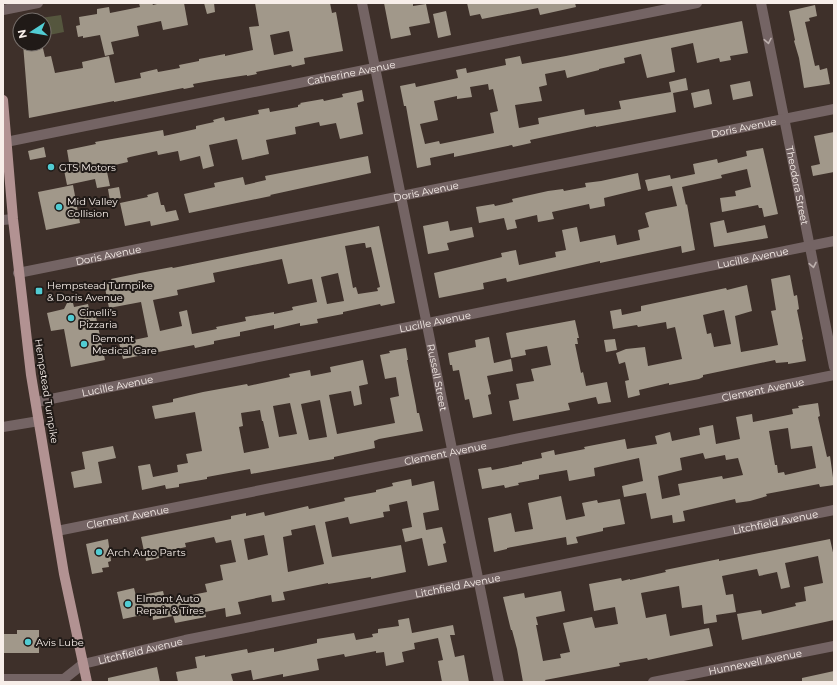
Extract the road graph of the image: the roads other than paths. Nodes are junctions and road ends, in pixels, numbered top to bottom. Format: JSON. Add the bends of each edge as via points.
{"nodes":[{"id":1,"x":38,"y":3,"type":"edge"},
{"id":2,"x":362,"y":3,"type":"edge"},
{"id":3,"x":697,"y":3,"type":"edge"},
{"id":4,"x":761,"y":3,"type":"edge"},
{"id":5,"x":3,"y":10,"type":"edge"},
{"id":6,"x":375,"y":68,"type":"junction"},
{"id":7,"x":3,"y":100,"type":"edge"},
{"id":8,"x":834,"y":109,"type":"edge"},
{"id":9,"x":784,"y":119,"type":"junction"},
{"id":10,"x":6,"y":142,"type":"junction"},
{"id":11,"x":401,"y":196,"type":"junction"},
{"id":12,"x":8,"y":219,"type":"edge"},
{"id":13,"x":834,"y":241,"type":"edge"},
{"id":14,"x":810,"y":246,"type":"junction"},
{"id":15,"x":18,"y":273,"type":"junction"},
{"id":16,"x":427,"y":324,"type":"junction"},
{"id":17,"x":834,"y":367,"type":"edge"},
{"id":18,"x":834,"y":375,"type":"edge"},
{"id":19,"x":36,"y":402,"type":"junction"},
{"id":20,"x":39,"y":421,"type":"junction"},
{"id":21,"x":3,"y":428,"type":"edge"},
{"id":22,"x":452,"y":452,"type":"junction"},
{"id":23,"x":834,"y":510,"type":"edge"},
{"id":24,"x":57,"y":531,"type":"junction"},
{"id":25,"x":479,"y":582,"type":"junction"},
{"id":26,"x":834,"y":646,"type":"edge"},
{"id":27,"x":83,"y":664,"type":"junction"},
{"id":28,"x":3,"y":679,"type":"edge"},
{"id":29,"x":87,"y":682,"type":"edge"},
{"id":30,"x":499,"y":682,"type":"edge"},
{"id":31,"x":653,"y":682,"type":"edge"}],
"edges":[{"from":1,"to":5,"type":"street"},
{"from":2,"to":6,"type":"street","name":"Russell Street"},
{"from":3,"to":6,"type":"street","name":"Catherine Avenue"},
{"from":4,"to":9,"type":"street","name":"Theodora Street","one_way":true},
{"from":6,"to":10,"type":"street","name":"Catherine Avenue"},
{"from":6,"to":11,"type":"street","name":"Russell Street"},
{"from":7,"to":10,"type":"main road","name":"Hempstead Turnpike"},
{"from":8,"to":9,"type":"street","name":"Doris Avenue"},
{"from":9,"to":11,"type":"street","name":"Doris Avenue"},
{"from":9,"to":14,"type":"street","name":"Theodora Street"},
{"from":10,"to":12,"type":"main road","name":"Hempstead Turnpike"},
{"from":11,"to":15,"type":"street","name":"Doris Avenue"},
{"from":11,"to":16,"type":"street","name":"Russell Street"},
{"from":12,"to":15,"type":"main road","name":"Hempstead Turnpike"},
{"from":13,"to":14,"type":"street","name":"Lucille Avenue"},
{"from":14,"to":16,"type":"street","name":"Lucille Avenue"},
{"from":14,"to":17,"type":"street","name":"Theodora Street","one_way":true},
{"from":15,"to":19,"type":"main road","name":"Hempstead Turnpike"},
{"from":16,"to":19,"type":"street","name":"Lucille Avenue"},
{"from":16,"to":22,"type":"street","name":"Russell Street"},
{"from":18,"to":22,"type":"street","name":"Clement Avenue"},
{"from":19,"to":20,"type":"main road","name":"Hempstead Turnpike"},
{"from":20,"to":21,"type":"street"},
{"from":20,"to":24,"type":"main road","name":"Hempstead Turnpike"},
{"from":22,"to":24,"type":"street","name":"Clement Avenue"},
{"from":22,"to":25,"type":"street","name":"Russell Street"},
{"from":23,"to":25,"type":"street","name":"Litchfield Avenue"},
{"from":24,"to":27,"type":"main road","name":"Hempstead Turnpike"},
{"from":25,"to":27,"type":"street","name":"Litchfield Avenue","via":[[185,640]]},
{"from":25,"to":30,"type":"street","name":"Russell Street"},
{"from":26,"to":31,"type":"street","name":"Hunnewell Avenue"},
{"from":27,"to":28,"type":"street","via":[[64,679]]},
{"from":27,"to":29,"type":"main road","name":"Hempstead Turnpike"}]}
